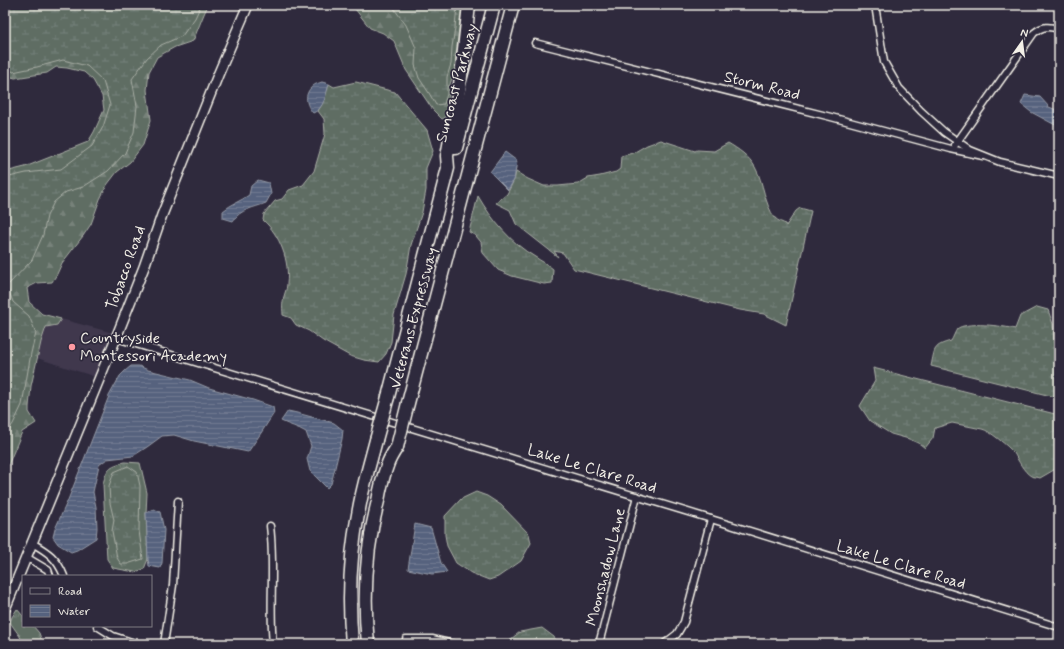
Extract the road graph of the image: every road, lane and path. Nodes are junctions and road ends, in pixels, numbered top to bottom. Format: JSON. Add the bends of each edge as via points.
{"nodes":[{"id":1,"x":248,"y":5,"type":"edge"},
{"id":2,"x":469,"y":5,"type":"edge"},
{"id":3,"x":494,"y":5,"type":"edge"},
{"id":4,"x":514,"y":5,"type":"edge"},
{"id":5,"x":875,"y":5,"type":"edge"},
{"id":6,"x":1059,"y":29,"type":"edge"},
{"id":7,"x":535,"y":43,"type":"dead end"},
{"id":8,"x":958,"y":142,"type":"junction"},
{"id":9,"x":951,"y":149,"type":"junction"},
{"id":10,"x":983,"y":156,"type":"junction"},
{"id":11,"x":448,"y":168,"type":"junction"},
{"id":12,"x":1059,"y":176,"type":"edge"},
{"id":13,"x":116,"y":338,"type":"junction"},
{"id":14,"x":396,"y":447,"type":"junction"},
{"id":15,"x":638,"y":496,"type":"junction"},
{"id":16,"x":178,"y":501,"type":"dead end"},
{"id":17,"x":711,"y":519,"type":"junction"},
{"id":18,"x":270,"y":526,"type":"dead end"},
{"id":19,"x":32,"y":543,"type":"junction"},
{"id":20,"x":26,"y":557,"type":"junction"},
{"id":21,"x":50,"y":575,"type":"edge"},
{"id":22,"x":63,"y":575,"type":"edge"},
{"id":23,"x":5,"y":608,"type":"edge"},
{"id":24,"x":99,"y":627,"type":"edge"},
{"id":25,"x":1059,"y":627,"type":"edge"},
{"id":26,"x":406,"y":639,"type":"dead end"},
{"id":27,"x":138,"y":644,"type":"edge"},
{"id":28,"x":164,"y":644,"type":"edge"},
{"id":29,"x":273,"y":644,"type":"edge"},
{"id":30,"x":352,"y":644,"type":"edge"},
{"id":31,"x":368,"y":644,"type":"edge"},
{"id":32,"x":374,"y":644,"type":"edge"},
{"id":33,"x":453,"y":644,"type":"edge"},
{"id":34,"x":599,"y":644,"type":"edge"},
{"id":35,"x":664,"y":644,"type":"edge"}],
"edges":[{"from":1,"to":13,"type":"street","name":"Tobacco Road","via":[[162,216]]},
{"from":2,"to":11,"type":"highway","name":"Veterans Expressway","via":[[460,85],[447,156]]},
{"from":3,"to":11,"type":"highway","name":"Suncoast Parkway","via":[[454,157]]},
{"from":4,"to":14,"type":"highway","name":"Veterans Expressway","bridge":true},
{"from":5,"to":8,"type":"street","via":[[884,62],[899,88],[921,111]]},
{"from":6,"to":8,"type":"street","via":[[1050,27],[1034,33]]},
{"from":7,"to":9,"type":"street","name":"Storm Road"},
{"from":8,"to":9,"type":"street"},
{"from":8,"to":10,"type":"street"},
{"from":9,"to":10,"type":"street","name":"Storm Road"},
{"from":10,"to":12,"type":"street"},
{"from":11,"to":30,"type":"highway","name":"Veterans Expressway","bridge":true,"via":[[359,508],[352,552]]},
{"from":13,"to":15,"type":"street","name":"Lake Le Clare Road"},
{"from":13,"to":19,"type":"street","name":"Tobacco Road"},
{"from":14,"to":31,"type":"highway","via":[[387,464],[374,514],[369,549],[365,609]]},
{"from":14,"to":32,"type":"highway","name":"Veterans Expressway","via":[[374,552]]},
{"from":15,"to":17,"type":"street","name":"Lake Le Clare Road"},
{"from":15,"to":34,"type":"street","name":"Moonshadow Lane"},
{"from":16,"to":28,"type":"street","via":[[173,585]]},
{"from":17,"to":25,"type":"street","name":"Lake Le Clare Road"},
{"from":17,"to":35,"type":"street","via":[[684,622],[677,634]]},
{"from":18,"to":29,"type":"street"},
{"from":19,"to":20,"type":"street","name":"Tobacco Road"},
{"from":19,"to":22,"type":"street","via":[[47,552],[60,565]]},
{"from":20,"to":21,"type":"street","via":[[48,570]]},
{"from":20,"to":23,"type":"street","name":"Tobacco Road"},
{"from":24,"to":27,"type":"street","via":[[113,636]]},
{"from":26,"to":33,"type":"street","via":[[432,639]]}]}
